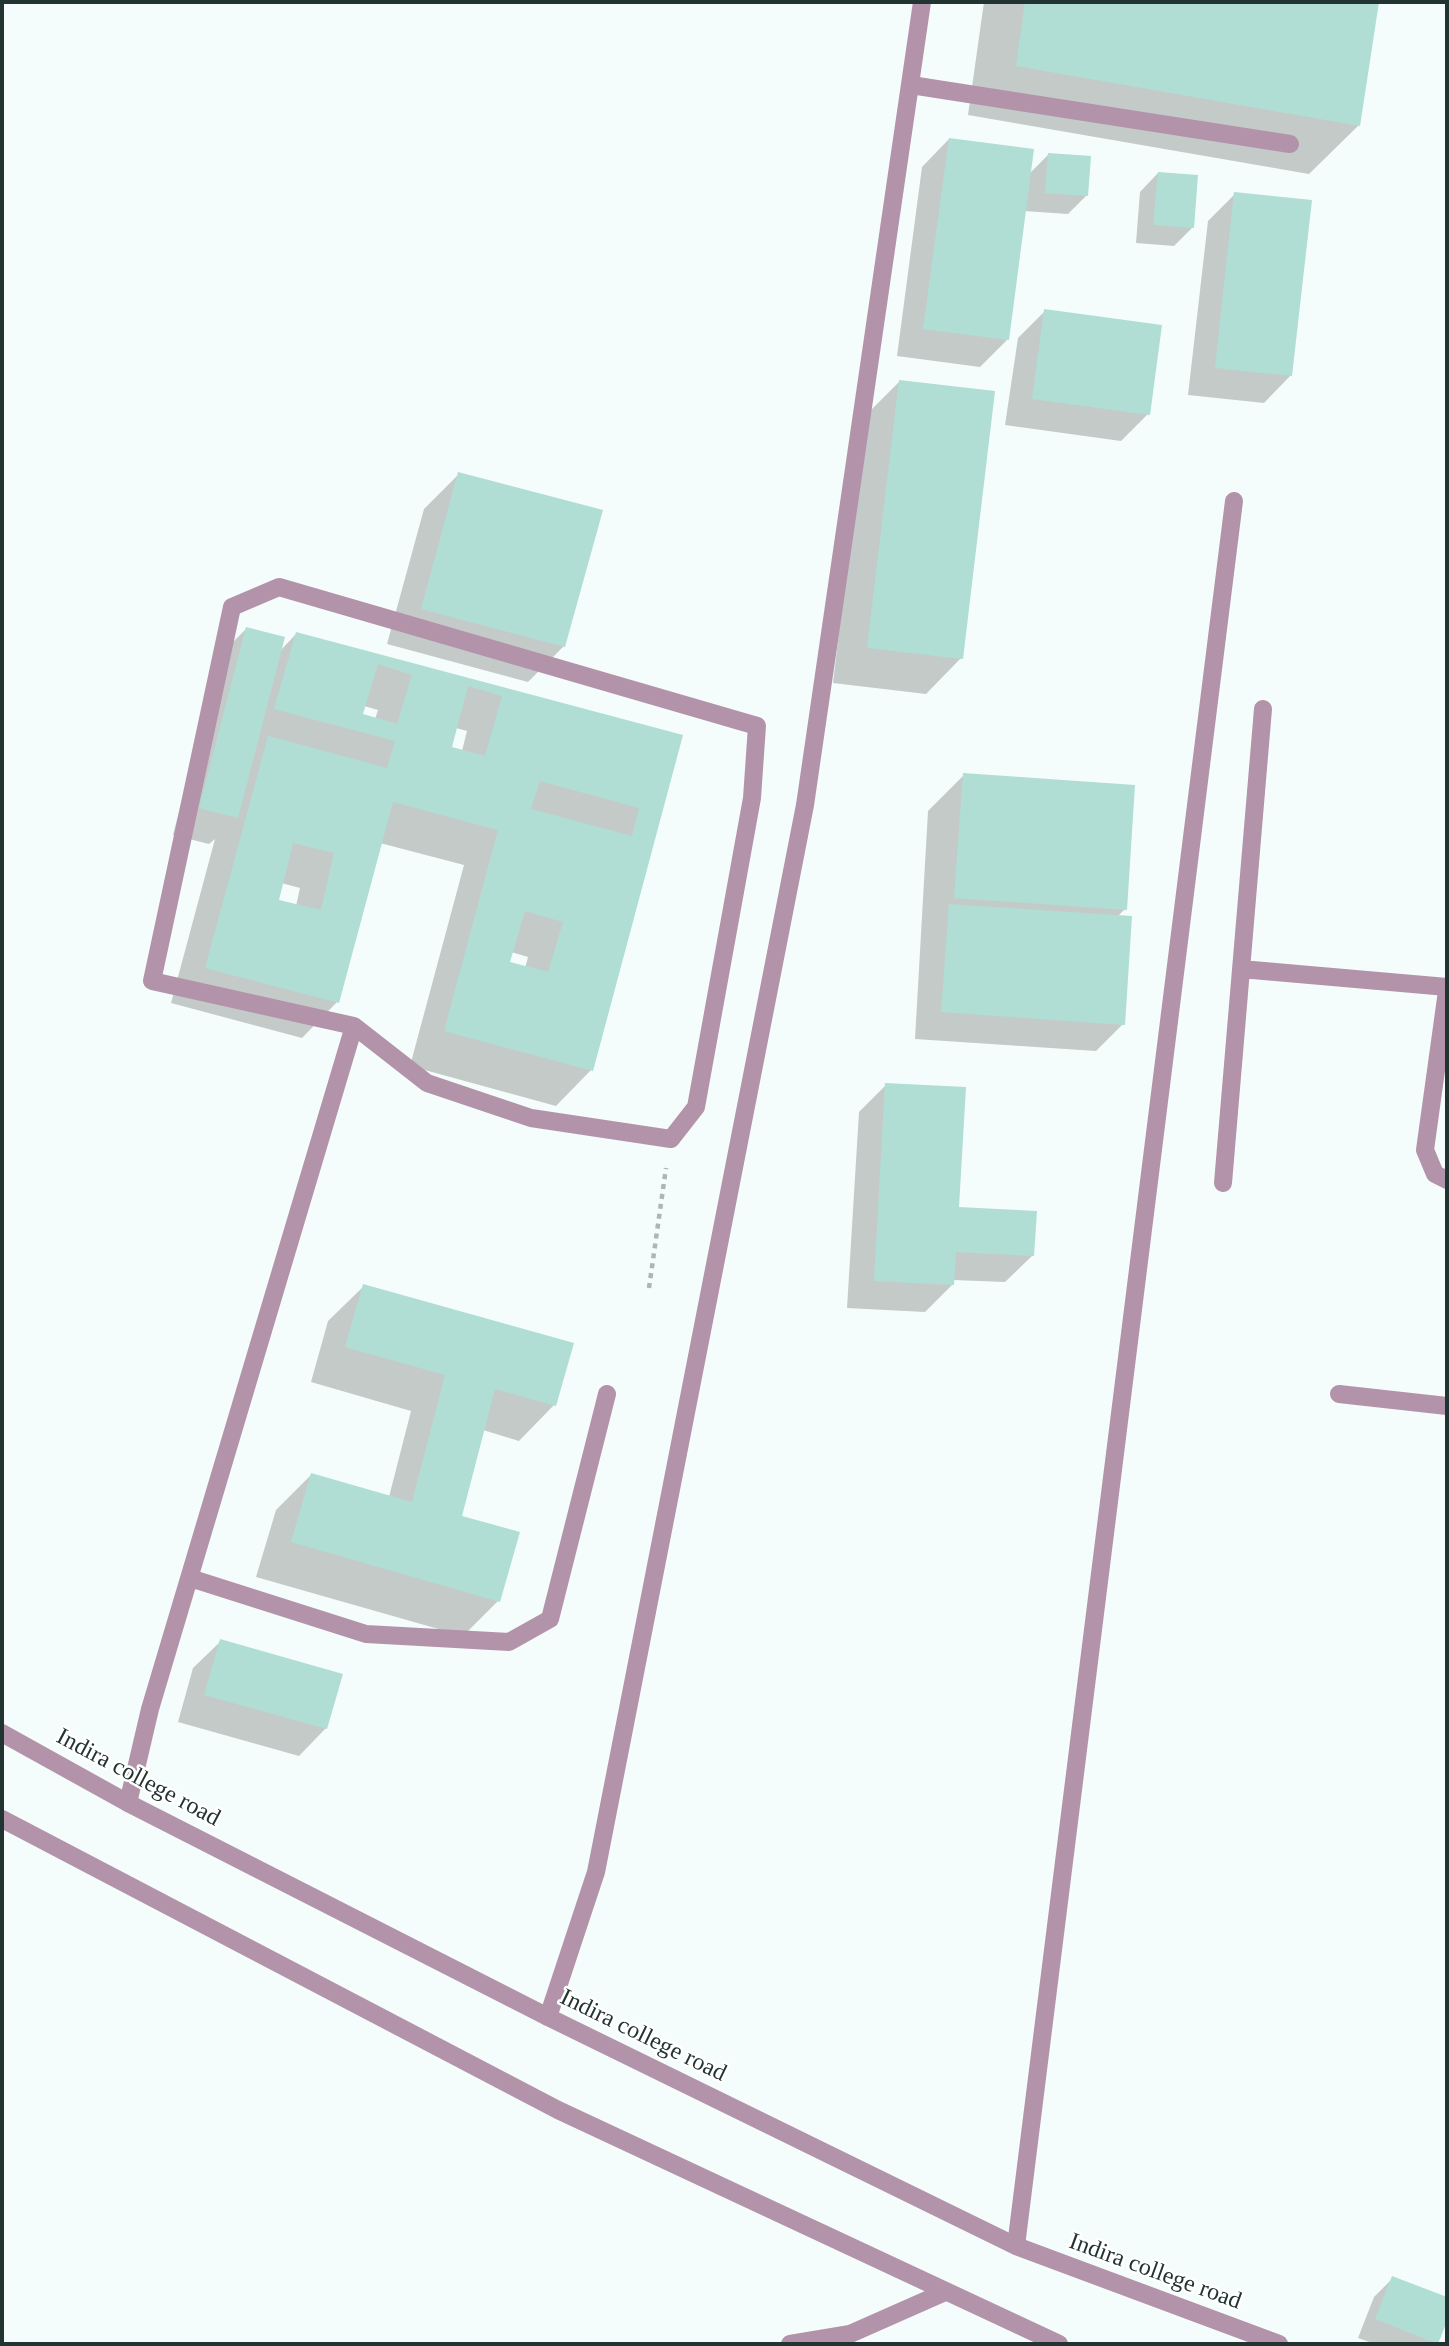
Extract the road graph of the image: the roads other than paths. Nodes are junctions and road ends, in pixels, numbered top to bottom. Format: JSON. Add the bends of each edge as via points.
{"nodes":[{"id":1,"x":922,"y":2,"type":"edge"},
{"id":2,"x":911,"y":85,"type":"junction"},
{"id":3,"x":1290,"y":144,"type":"dead end"},
{"id":4,"x":1234,"y":501,"type":"dead end"},
{"id":5,"x":1263,"y":709,"type":"dead end"},
{"id":6,"x":1241,"y":969,"type":"junction"},
{"id":7,"x":1447,"y":989,"type":"edge"},
{"id":8,"x":354,"y":1026,"type":"junction"},
{"id":9,"x":1447,"y":1181,"type":"edge"},
{"id":10,"x":1223,"y":1183,"type":"dead end"},
{"id":11,"x":607,"y":1394,"type":"dead end"},
{"id":12,"x":1339,"y":1394,"type":"dead end"},
{"id":13,"x":1447,"y":1406,"type":"edge"},
{"id":14,"x":190,"y":1577,"type":"junction"},
{"id":15,"x":2,"y":1733,"type":"edge"},
{"id":16,"x":128,"y":1802,"type":"junction"},
{"id":17,"x":2,"y":1819,"type":"edge"},
{"id":18,"x":548,"y":2017,"type":"junction"},
{"id":19,"x":1016,"y":2246,"type":"junction"},
{"id":20,"x":945,"y":2292,"type":"junction"},
{"id":21,"x":790,"y":2344,"type":"edge"},
{"id":22,"x":1059,"y":2344,"type":"edge"},
{"id":23,"x":1279,"y":2344,"type":"edge"}],
"edges":[{"from":1,"to":2,"type":"street"},
{"from":2,"to":3,"type":"street"},
{"from":2,"to":18,"type":"street","via":[[805,806],[596,1872]]},
{"from":4,"to":19,"type":"street"},
{"from":5,"to":6,"type":"street"},
{"from":6,"to":7,"type":"street"},
{"from":6,"to":10,"type":"street"},
{"from":7,"to":9,"type":"street","via":[[1425,1150],[1435,1174]]},
{"from":8,"to":8,"type":"street","via":[[152,981],[232,607],[279,587],[757,726],[752,798],[696,1107],[671,1139],[531,1118],[427,1083]]},
{"from":8,"to":14,"type":"street"},
{"from":11,"to":14,"type":"street","via":[[550,1619],[509,1642],[366,1634]]},
{"from":12,"to":13,"type":"street"},
{"from":14,"to":16,"type":"street"},
{"from":15,"to":16,"type":"street","name":"Indira college road"},
{"from":16,"to":18,"type":"street","name":"Indira college road"},
{"from":17,"to":20,"type":"street","via":[[558,2110]]},
{"from":18,"to":19,"type":"street","name":"Indira college road"},
{"from":19,"to":23,"type":"street","name":"Indira college road"},
{"from":20,"to":21,"type":"street","via":[[850,2334]]},
{"from":20,"to":22,"type":"street"}]}
